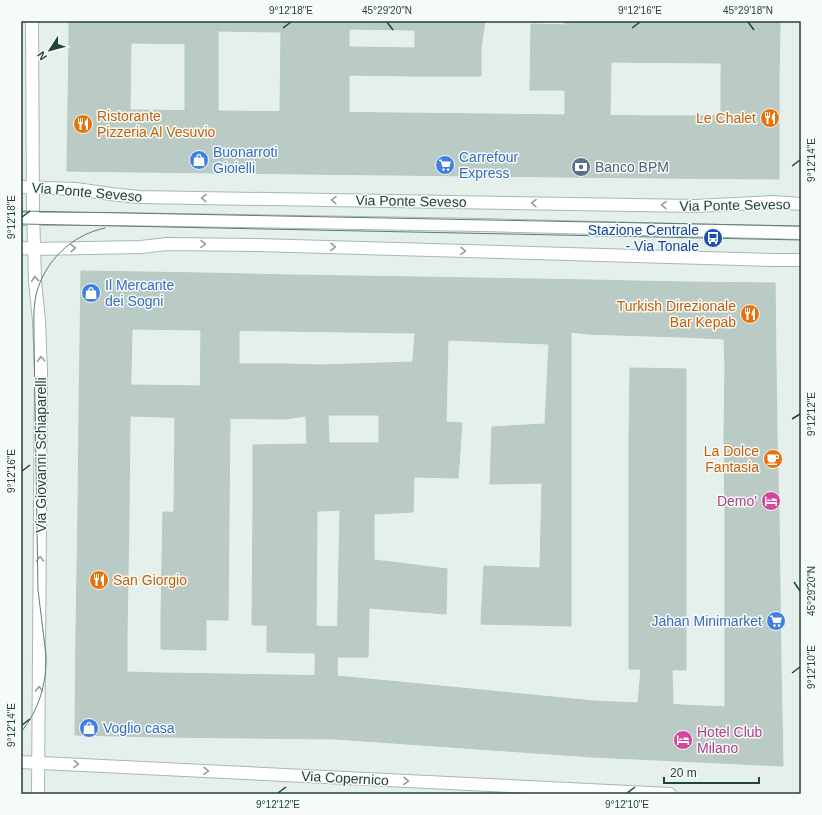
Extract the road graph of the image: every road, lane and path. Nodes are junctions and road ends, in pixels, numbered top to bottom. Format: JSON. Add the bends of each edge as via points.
{"nodes":[{"id":1,"x":32,"y":21,"type":"edge"},
{"id":2,"x":27,"y":187,"type":"edge"},
{"id":3,"x":801,"y":204,"type":"edge"},
{"id":4,"x":21,"y":219,"type":"edge"},
{"id":5,"x":33,"y":220,"type":"junction"},
{"id":6,"x":801,"y":233,"type":"edge"},
{"id":7,"x":21,"y":248,"type":"edge"},
{"id":8,"x":34,"y":249,"type":"junction"},
{"id":9,"x":801,"y":260,"type":"edge"},
{"id":10,"x":21,"y":762,"type":"edge"},
{"id":11,"x":38,"y":762,"type":"junction"},
{"id":12,"x":38,"y":794,"type":"edge"},
{"id":13,"x":670,"y":794,"type":"edge"}],
"edges":[{"from":1,"to":2,"type":"street","name":"Via Giovanni Schiaparelli"},
{"from":3,"to":2,"type":"street","name":"Via Ponte Seveso","one_way":true,"via":[[773,202],[696,206],[139,197],[76,189]]},
{"from":2,"to":5,"type":"street","name":"Via Giovanni Schiaparelli"},
{"from":4,"to":5,"type":"street","name":"Via Ponte Seveso"},
{"from":5,"to":6,"type":"street","name":"Via Ponte Seveso","via":[[474,225]]},
{"from":5,"to":8,"type":"street","name":"Via Giovanni Schiaparelli"},
{"from":7,"to":8,"type":"street"},
{"from":8,"to":9,"type":"street","one_way":true,"via":[[167,244],[257,245]]},
{"from":11,"to":8,"type":"street","name":"Via Giovanni Schiaparelli","one_way":true,"via":[[41,371]]},
{"from":10,"to":11,"type":"street","name":"Via Copernico"},
{"from":11,"to":12,"type":"street","name":"Via Giovanni Schiaparelli"},
{"from":11,"to":13,"type":"street","name":"Via Copernico","one_way":true}]}
